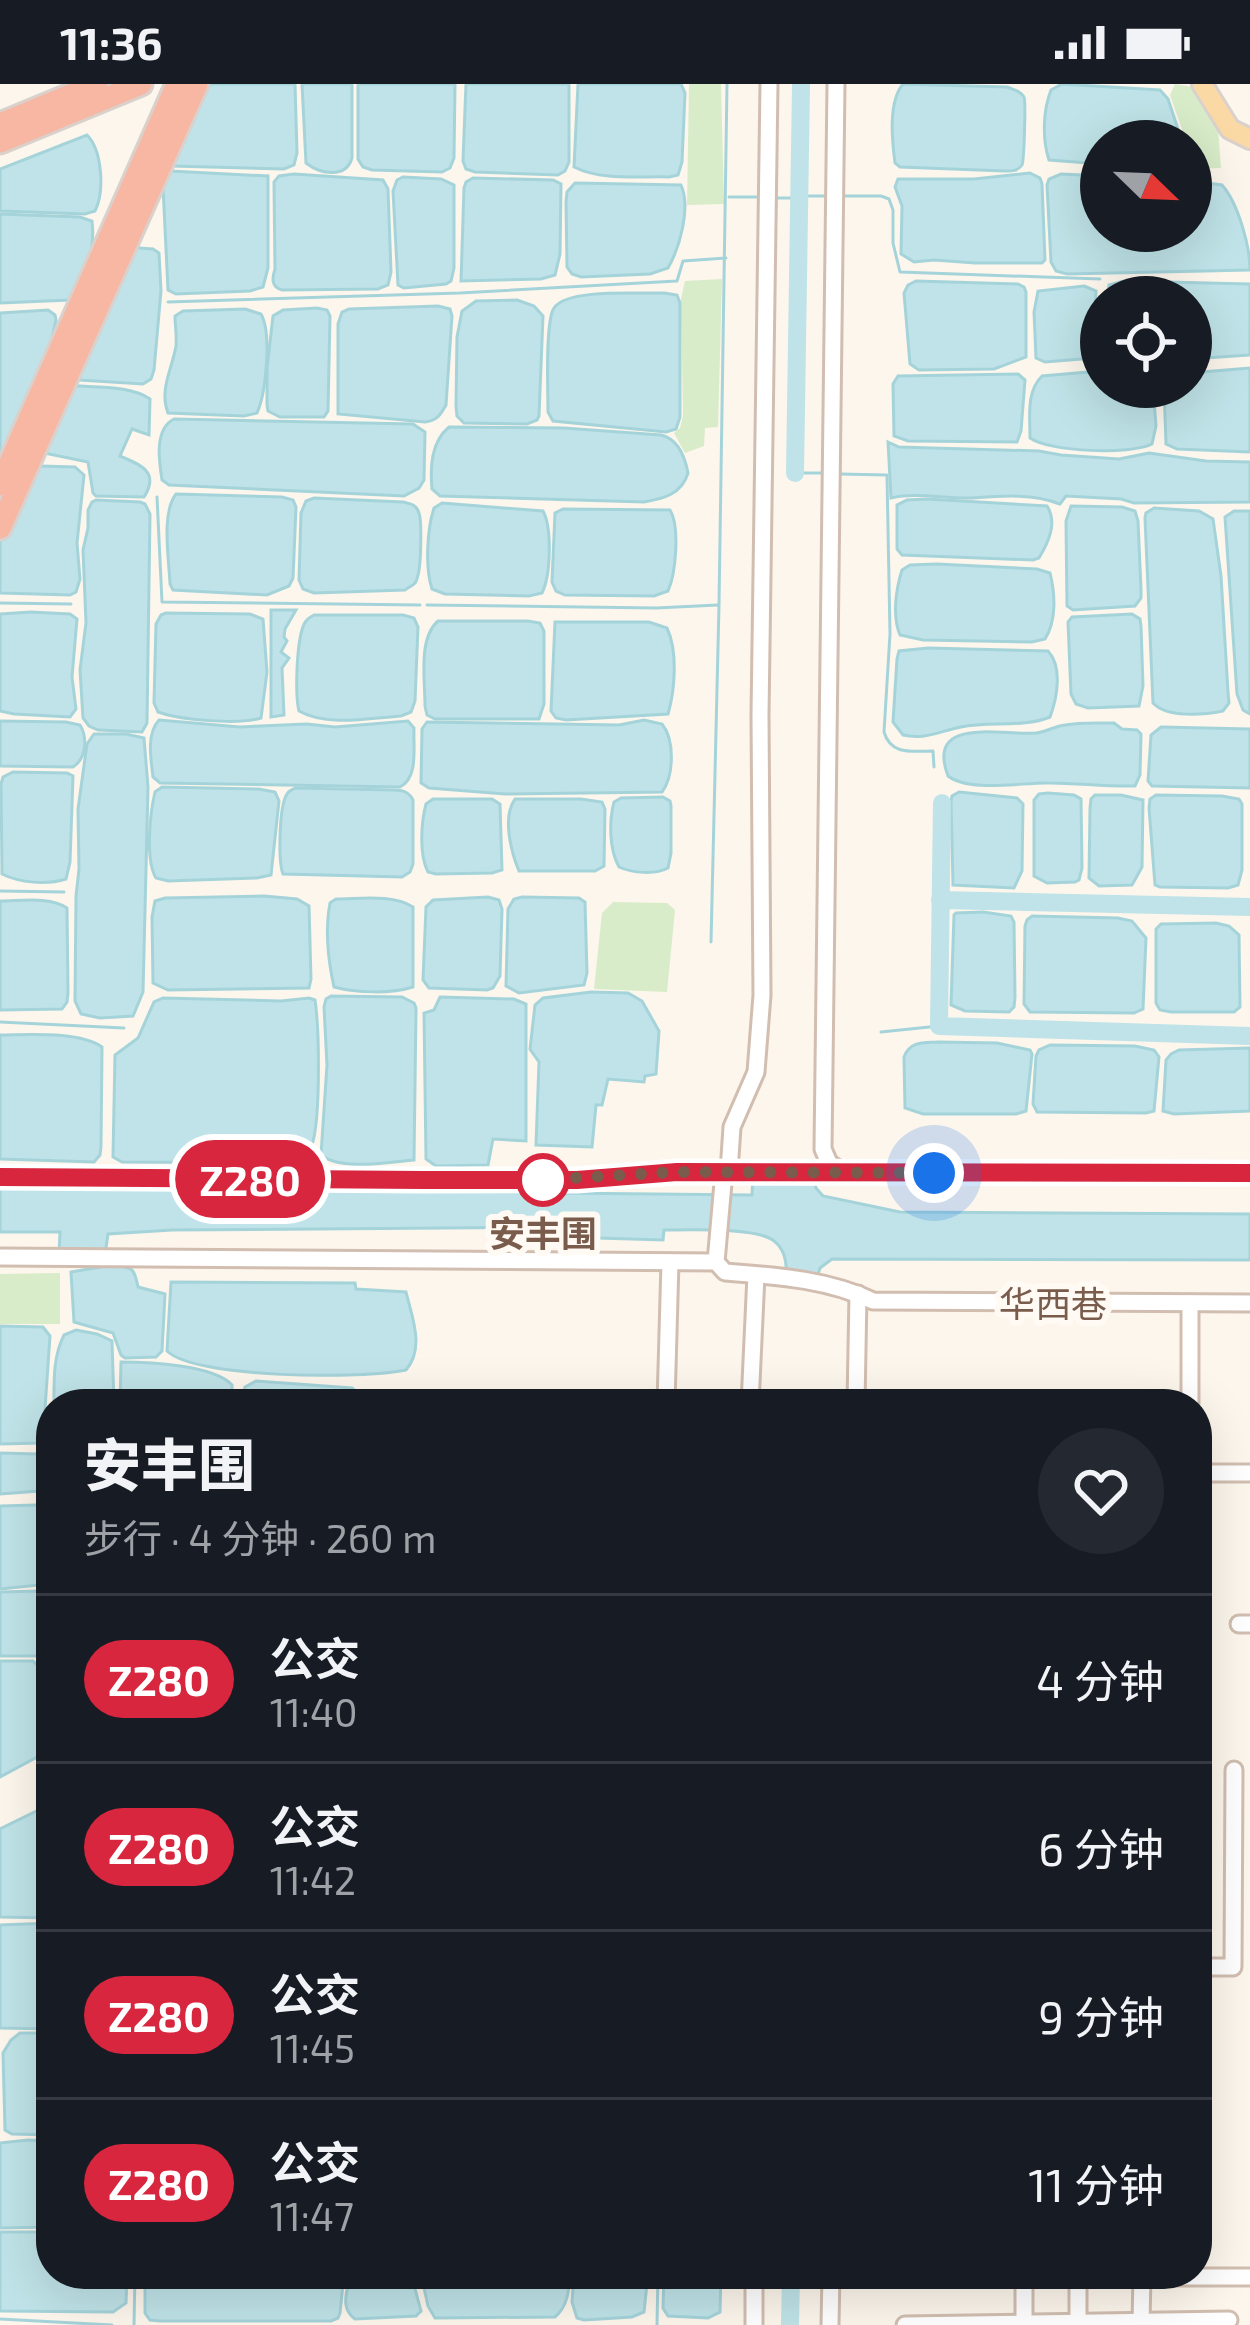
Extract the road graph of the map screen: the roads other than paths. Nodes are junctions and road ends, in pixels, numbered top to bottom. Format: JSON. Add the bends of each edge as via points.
{"nodes":[{"id":1,"x":97,"y":84,"type":"edge"},
{"id":2,"x":140,"y":84,"type":"edge"},
{"id":3,"x":177,"y":84,"type":"edge"},
{"id":4,"x":197,"y":84,"type":"edge"},
{"id":5,"x":769,"y":84,"type":"edge"},
{"id":6,"x":836,"y":84,"type":"edge"},
{"id":7,"x":1202,"y":84,"type":"edge"},
{"id":8,"x":0,"y":124,"type":"edge"},
{"id":9,"x":1250,"y":139,"type":"edge"},
{"id":10,"x":0,"y":142,"type":"edge"},
{"id":11,"x":0,"y":485,"type":"edge"},
{"id":12,"x":0,"y":528,"type":"edge"},
{"id":13,"x":727,"y":1172,"type":"junction"},
{"id":14,"x":844,"y":1172,"type":"junction"},
{"id":15,"x":1250,"y":1173,"type":"edge"},
{"id":16,"x":0,"y":1178,"type":"edge"},
{"id":17,"x":0,"y":1257,"type":"edge"},
{"id":18,"x":670,"y":1262,"type":"junction"},
{"id":19,"x":716,"y":1262,"type":"junction"},
{"id":20,"x":756,"y":1275,"type":"junction"},
{"id":21,"x":858,"y":1294,"type":"junction"},
{"id":22,"x":1190,"y":1303,"type":"junction"},
{"id":23,"x":1250,"y":1303,"type":"edge"},
{"id":24,"x":666,"y":1389,"type":"edge"},
{"id":25,"x":751,"y":1389,"type":"edge"},
{"id":26,"x":856,"y":1389,"type":"edge"},
{"id":27,"x":1190,"y":1389,"type":"edge"},
{"id":28,"x":1212,"y":1473,"type":"edge"},
{"id":29,"x":1250,"y":1473,"type":"edge"},
{"id":30,"x":1234,"y":1770,"type":"dead end"},
{"id":31,"x":1212,"y":1966,"type":"edge"},
{"id":32,"x":1212,"y":2277,"type":"edge"},
{"id":33,"x":1250,"y":2277,"type":"edge"},
{"id":34,"x":754,"y":2289,"type":"edge"},
{"id":35,"x":830,"y":2289,"type":"edge"},
{"id":36,"x":1024,"y":2289,"type":"edge"},
{"id":37,"x":1078,"y":2289,"type":"edge"},
{"id":38,"x":1142,"y":2289,"type":"edge"},
{"id":39,"x":1228,"y":2320,"type":"dead end"},
{"id":40,"x":1141,"y":2323,"type":"edge"},
{"id":41,"x":1024,"y":2324,"type":"edge"},
{"id":42,"x":1078,"y":2324,"type":"edge"},
{"id":43,"x":754,"y":2325,"type":"edge"},
{"id":44,"x":830,"y":2325,"type":"edge"},
{"id":45,"x":905,"y":2325,"type":"edge"}],
"edges":[{"from":1,"to":8,"type":"highway"},
{"from":2,"to":10,"type":"highway"},
{"from":3,"to":11,"type":"highway"},
{"from":4,"to":12,"type":"highway"},
{"from":5,"to":13,"type":"street","via":[[761,995],[756,1072],[732,1127]]},
{"from":6,"to":14,"type":"street","via":[[823,1149]]},
{"from":7,"to":9,"type":"main road","via":[[1230,129]]},
{"from":13,"to":14,"type":"street"},
{"from":13,"to":16,"type":"street","via":[[555,1180]]},
{"from":13,"to":19,"type":"street"},
{"from":14,"to":15,"type":"street"},
{"from":17,"to":18,"type":"street","name":"华西巷"},
{"from":18,"to":19,"type":"street","name":"华西巷"},
{"from":18,"to":24,"type":"street"},
{"from":19,"to":20,"type":"street","name":"华西巷","via":[[725,1272]]},
{"from":20,"to":21,"type":"street","name":"华西巷"},
{"from":20,"to":25,"type":"street"},
{"from":21,"to":22,"type":"street","name":"华西巷","via":[[873,1301]]},
{"from":21,"to":26,"type":"street"},
{"from":22,"to":23,"type":"street","name":"华西巷"},
{"from":22,"to":27,"type":"street"},
{"from":28,"to":29,"type":"street"},
{"from":30,"to":31,"type":"street","via":[[1234,1967]]},
{"from":32,"to":33,"type":"street"},
{"from":34,"to":43,"type":"street"},
{"from":35,"to":44,"type":"street"},
{"from":36,"to":41,"type":"street"},
{"from":37,"to":42,"type":"street"},
{"from":38,"to":40,"type":"street"},
{"from":39,"to":40,"type":"street"},
{"from":40,"to":42,"type":"street"},
{"from":41,"to":42,"type":"street"},
{"from":41,"to":45,"type":"street"}]}
